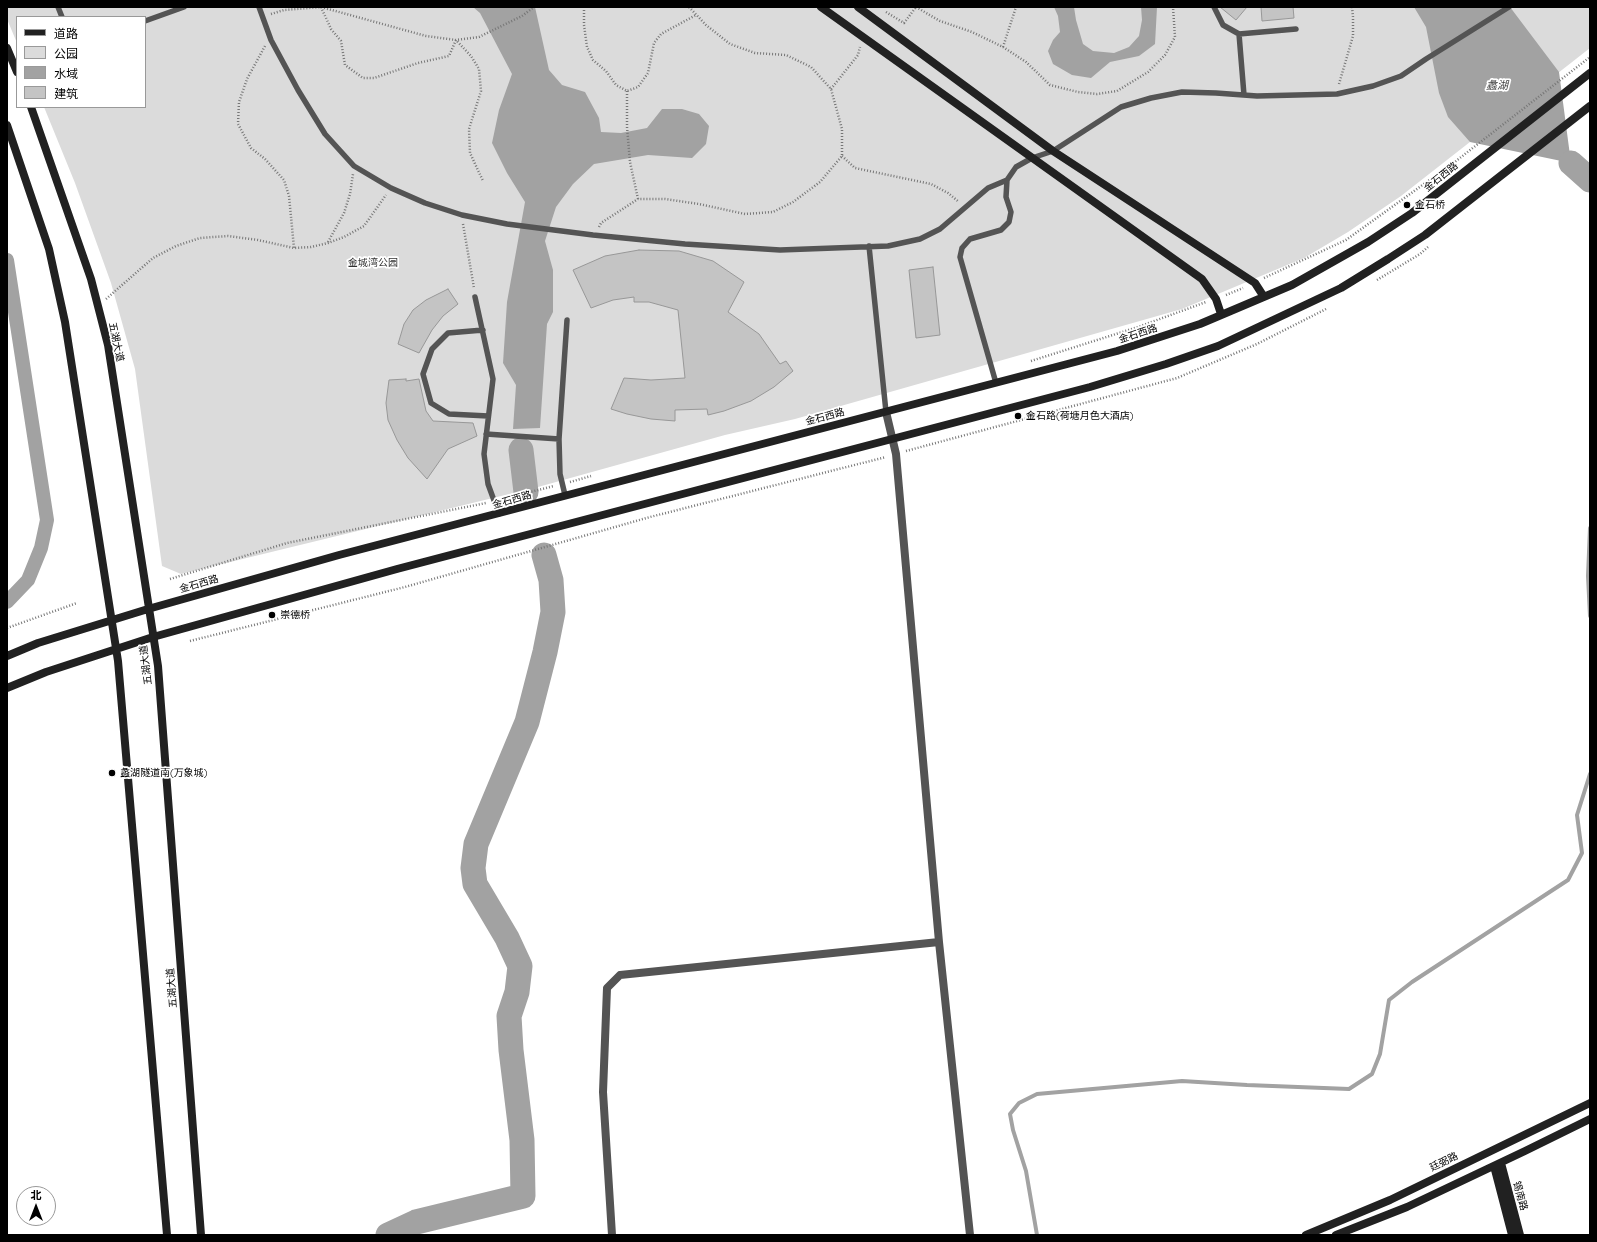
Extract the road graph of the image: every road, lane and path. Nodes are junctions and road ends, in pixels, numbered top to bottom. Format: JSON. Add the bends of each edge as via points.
{"nodes":[{"id":1,"x":184,"y":7,"type":"edge"},
{"id":2,"x":259,"y":7,"type":"edge"},
{"id":3,"x":321,"y":7,"type":"edge"},
{"id":4,"x":534,"y":7,"type":"edge"},
{"id":5,"x":584,"y":7,"type":"edge"},
{"id":6,"x":689,"y":7,"type":"edge"},
{"id":7,"x":821,"y":7,"type":"edge"},
{"id":8,"x":858,"y":7,"type":"edge"},
{"id":9,"x":1016,"y":7,"type":"edge"},
{"id":10,"x":1173,"y":7,"type":"edge"},
{"id":11,"x":1214,"y":7,"type":"edge"},
{"id":12,"x":1352,"y":7,"type":"edge"},
{"id":13,"x":1509,"y":7,"type":"edge"},
{"id":14,"x":285,"y":8,"type":"edge"},
{"id":15,"x":886,"y":12,"type":"dead end"},
{"id":16,"x":262,"y":16,"type":"junction"},
{"id":17,"x":696,"y":16,"type":"junction"},
{"id":18,"x":146,"y":21,"type":"edge"},
{"id":19,"x":1296,"y":29,"type":"dead end"},
{"id":20,"x":1239,"y":34,"type":"junction"},
{"id":21,"x":271,"y":40,"type":"junction"},
{"id":22,"x":456,"y":40,"type":"junction"},
{"id":23,"x":860,"y":47,"type":"dead end"},
{"id":24,"x":1003,"y":47,"type":"junction"},
{"id":25,"x":7,"y":48,"type":"edge"},
{"id":26,"x":1590,"y":57,"type":"edge"},
{"id":27,"x":16,"y":70,"type":"edge"},
{"id":28,"x":1590,"y":73,"type":"edge"},
{"id":29,"x":831,"y":89,"type":"junction"},
{"id":30,"x":627,"y":90,"type":"junction"},
{"id":31,"x":1337,"y":94,"type":"junction"},
{"id":32,"x":1244,"y":95,"type":"junction"},
{"id":33,"x":1590,"y":106,"type":"edge"},
{"id":34,"x":31,"y":108,"type":"edge"},
{"id":35,"x":7,"y":125,"type":"edge"},
{"id":36,"x":1053,"y":151,"type":"junction"},
{"id":37,"x":842,"y":156,"type":"junction"},
{"id":38,"x":1032,"y":158,"type":"junction"},
{"id":39,"x":354,"y":166,"type":"junction"},
{"id":40,"x":1007,"y":180,"type":"junction"},
{"id":41,"x":483,"y":181,"type":"dead end"},
{"id":42,"x":391,"y":188,"type":"junction"},
{"id":43,"x":638,"y":199,"type":"junction"},
{"id":44,"x":966,"y":208,"type":"junction"},
{"id":45,"x":462,"y":215,"type":"junction"},
{"id":46,"x":593,"y":235,"type":"junction"},
{"id":47,"x":328,"y":243,"type":"junction"},
{"id":48,"x":869,"y":246,"type":"junction"},
{"id":49,"x":294,"y":248,"type":"junction"},
{"id":50,"x":1255,"y":283,"type":"junction"},
{"id":51,"x":475,"y":297,"type":"joint"},
{"id":52,"x":1264,"y":297,"type":"junction"},
{"id":53,"x":1216,"y":299,"type":"junction"},
{"id":54,"x":98,"y":306,"type":"junction"},
{"id":55,"x":1222,"y":314,"type":"junction"},
{"id":56,"x":567,"y":320,"type":"dead end"},
{"id":57,"x":483,"y":330,"type":"junction"},
{"id":58,"x":1029,"y":362,"type":"dead end"},
{"id":59,"x":996,"y":383,"type":"junction"},
{"id":60,"x":886,"y":412,"type":"junction"},
{"id":61,"x":488,"y":416,"type":"junction"},
{"id":62,"x":486,"y":434,"type":"junction"},
{"id":63,"x":559,"y":439,"type":"junction"},
{"id":64,"x":892,"y":440,"type":"junction"},
{"id":65,"x":593,"y":476,"type":"dead end"},
{"id":66,"x":562,"y":484,"type":"junction"},
{"id":67,"x":565,"y":495,"type":"junction"},
{"id":68,"x":495,"y":502,"type":"junction"},
{"id":69,"x":499,"y":514,"type":"junction"},
{"id":70,"x":170,"y":579,"type":"dead end"},
{"id":71,"x":76,"y":603,"type":"dead end"},
{"id":72,"x":148,"y":609,"type":"junction"},
{"id":73,"x":111,"y":621,"type":"junction"},
{"id":74,"x":7,"y":628,"type":"edge"},
{"id":75,"x":153,"y":637,"type":"junction"},
{"id":76,"x":116,"y":649,"type":"junction"},
{"id":77,"x":7,"y":656,"type":"edge"},
{"id":78,"x":7,"y":688,"type":"edge"},
{"id":79,"x":939,"y":942,"type":"junction"},
{"id":80,"x":1590,"y":1103,"type":"edge"},
{"id":81,"x":1590,"y":1119,"type":"edge"},
{"id":82,"x":1498,"y":1164,"type":"junction"},
{"id":83,"x":167,"y":1235,"type":"edge"},
{"id":84,"x":201,"y":1235,"type":"edge"},
{"id":85,"x":612,"y":1235,"type":"edge"},
{"id":86,"x":970,"y":1235,"type":"edge"},
{"id":87,"x":1306,"y":1235,"type":"edge"},
{"id":88,"x":1336,"y":1235,"type":"edge"},
{"id":89,"x":1512,"y":1235,"type":"edge"},
{"id":90,"x":1520,"y":1235,"type":"edge"}],
"edges":[{"from":1,"to":18,"type":"lane"},
{"from":2,"to":16,"type":"lane"},
{"from":3,"to":14,"type":"path"},
{"from":3,"to":22,"type":"path","via":[[426,36]]},
{"from":3,"to":22,"type":"path","via":[[331,29],[341,41],[345,65],[363,78],[374,78],[418,63],[449,56]]},
{"from":4,"to":22,"type":"path","via":[[522,16],[479,36]]},
{"from":5,"to":30,"type":"path","via":[[586,47],[593,60],[606,71],[616,85]]},
{"from":6,"to":17,"type":"path"},
{"from":7,"to":38,"type":"main road"},
{"from":8,"to":36,"type":"main road"},
{"from":9,"to":24,"type":"path"},
{"from":10,"to":24,"type":"path","via":[[1175,36],[1165,55],[1148,72],[1117,91],[1097,94],[1050,85],[1026,62]]},
{"from":11,"to":20,"type":"lane","via":[[1223,25]]},
{"from":12,"to":31,"type":"path","via":[[1353,36]]},
{"from":13,"to":31,"type":"lane","via":[[1400,76],[1373,86]]},
{"from":14,"to":16,"type":"path"},
{"from":15,"to":24,"type":"path","via":[[904,24],[916,7],[940,21],[972,32]]},
{"from":16,"to":21,"type":"lane"},
{"from":17,"to":29,"type":"path","via":[[730,44],[755,53],[786,55],[811,67]]},
{"from":17,"to":30,"type":"path","via":[[661,34],[654,43],[648,73],[638,87]]},
{"from":19,"to":20,"type":"lane"},
{"from":20,"to":32,"type":"lane"},
{"from":21,"to":39,"type":"lane","via":[[325,134]]},
{"from":21,"to":49,"type":"path","via":[[262,50],[247,79],[240,102],[238,124],[251,148],[265,158],[284,180],[289,196]]},
{"from":22,"to":41,"type":"path","via":[[479,69],[481,92],[469,129],[470,154]]},
{"from":23,"to":29,"type":"path","via":[[858,55]]},
{"from":25,"to":27,"type":"main road"},
{"from":26,"to":50,"type":"path","name":"金石西路","via":[[1456,161],[1346,240]]},
{"from":28,"to":52,"type":"main road","name":"金石西路","via":[[1412,213],[1368,242],[1292,285]]},
{"from":29,"to":37,"type":"path","via":[[842,130]]},
{"from":30,"to":43,"type":"path","via":[[630,162]]},
{"from":31,"to":32,"type":"lane"},
{"from":32,"to":36,"type":"lane","via":[[1182,92],[1151,98],[1121,107]]},
{"from":33,"to":64,"type":"main road","via":[[1425,235],[1341,288],[1218,346],[1166,364]]},
{"from":34,"to":54,"type":"main road","name":"五湖大道","via":[[74,228]]},
{"from":35,"to":73,"type":"main road","via":[[49,249],[65,322]]},
{"from":36,"to":38,"type":"lane"},
{"from":36,"to":50,"type":"main road"},
{"from":37,"to":43,"type":"path","via":[[820,182],[793,202],[773,212],[745,214],[665,199]]},
{"from":37,"to":44,"type":"path","via":[[855,168],[931,184],[948,193]]},
{"from":38,"to":40,"type":"lane","via":[[1016,168]]},
{"from":38,"to":53,"type":"main road","via":[[1202,279]]},
{"from":39,"to":42,"type":"lane"},
{"from":39,"to":47,"type":"path","via":[[344,214]]},
{"from":40,"to":44,"type":"lane","via":[[988,188]]},
{"from":40,"to":59,"type":"lane","via":[[1006,197],[1011,212],[1009,222],[1001,230],[970,239],[962,248],[960,257]]},
{"from":42,"to":45,"type":"lane"},
{"from":42,"to":47,"type":"path","via":[[364,226]]},
{"from":43,"to":46,"type":"path","via":[[601,223]]},
{"from":44,"to":48,"type":"lane","via":[[940,229],[920,239],[888,246]]},
{"from":45,"to":46,"type":"lane","via":[[507,224]]},
{"from":45,"to":51,"type":"path"},
{"from":46,"to":48,"type":"lane","via":[[780,250]]},
{"from":47,"to":49,"type":"path"},
{"from":48,"to":60,"type":"lane"},
{"from":49,"to":54,"type":"path","via":[[228,236],[200,238],[176,246],[153,258]]},
{"from":50,"to":52,"type":"main road"},
{"from":50,"to":53,"type":"path","name":"金石西路"},
{"from":51,"to":57,"type":"lane"},
{"from":52,"to":55,"type":"main road","name":"金石西路"},
{"from":53,"to":55,"type":"main road"},
{"from":53,"to":58,"type":"path","name":"金石西路"},
{"from":54,"to":72,"type":"main road","name":"五湖大道","via":[[108,345]]},
{"from":55,"to":59,"type":"main road","name":"金石西路","via":[[1200,324],[1117,351]]},
{"from":56,"to":63,"type":"lane"},
{"from":57,"to":61,"type":"lane","via":[[493,379]]},
{"from":57,"to":61,"type":"lane","via":[[448,333],[432,348],[423,374],[431,404],[449,414]]},
{"from":59,"to":60,"type":"main road","name":"金石西路"},
{"from":60,"to":64,"type":"street"},
{"from":60,"to":67,"type":"main road","name":"金石西路"},
{"from":61,"to":62,"type":"lane"},
{"from":62,"to":63,"type":"lane"},
{"from":62,"to":68,"type":"lane","via":[[484,454],[488,484]]},
{"from":63,"to":66,"type":"lane"},
{"from":64,"to":75,"type":"main road","via":[[397,569]]},
{"from":64,"to":79,"type":"street","via":[[896,454]]},
{"from":65,"to":66,"type":"path","name":"金石西路"},
{"from":66,"to":67,"type":"lane"},
{"from":66,"to":68,"type":"path","name":"金石西路"},
{"from":67,"to":69,"type":"main road","name":"金石西路"},
{"from":68,"to":69,"type":"lane"},
{"from":68,"to":70,"type":"path","name":"金石西路","via":[[287,543]]},
{"from":69,"to":72,"type":"main road","name":"金石西路","via":[[339,555]]},
{"from":71,"to":74,"type":"path"},
{"from":72,"to":73,"type":"main road","name":"金石西路"},
{"from":72,"to":75,"type":"main road","name":"五湖大道"},
{"from":73,"to":76,"type":"main road"},
{"from":73,"to":77,"type":"main road","name":"金石西路","via":[[38,643]]},
{"from":75,"to":76,"type":"main road"},
{"from":75,"to":84,"type":"main road","name":"五湖大道","via":[[158,666]]},
{"from":76,"to":78,"type":"main road"},
{"from":76,"to":83,"type":"main road"},
{"from":79,"to":85,"type":"street","via":[[620,975],[606,988],[603,1092]]},
{"from":79,"to":86,"type":"street"},
{"from":80,"to":87,"type":"main road","name":"廷弼路","via":[[1390,1200]]},
{"from":81,"to":82,"type":"main road"},
{"from":82,"to":88,"type":"main road","via":[[1407,1207]]},
{"from":82,"to":89,"type":"main road","name":"锡南路"},
{"from":82,"to":90,"type":"main road","name":"锡南路"}]}
